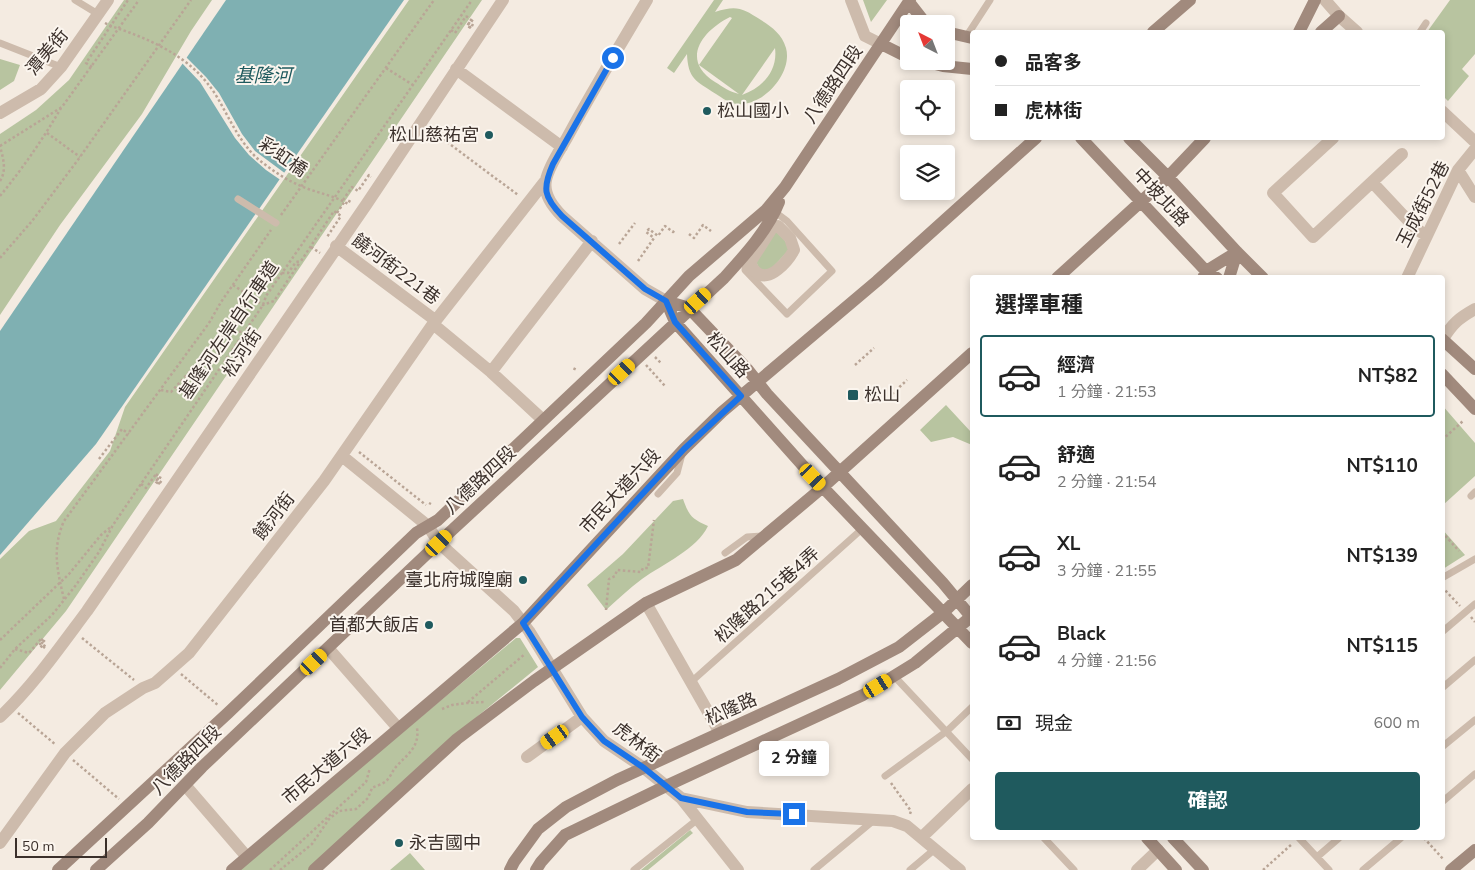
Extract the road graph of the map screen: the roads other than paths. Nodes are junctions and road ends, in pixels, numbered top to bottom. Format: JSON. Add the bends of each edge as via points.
{"nodes":[{"id":1,"x":75,"y":0,"type":"edge"},
{"id":2,"x":108,"y":0,"type":"edge"},
{"id":3,"x":503,"y":0,"type":"edge"},
{"id":4,"x":647,"y":0,"type":"edge"},
{"id":5,"x":851,"y":0,"type":"edge"},
{"id":6,"x":990,"y":0,"type":"edge"},
{"id":7,"x":1190,"y":0,"type":"edge"},
{"id":8,"x":1315,"y":0,"type":"edge"},
{"id":9,"x":1325,"y":0,"type":"edge"},
{"id":10,"x":909,"y":1,"type":"edge"},
{"id":11,"x":919,"y":15,"type":"edge"},
{"id":12,"x":1339,"y":16,"type":"junction"},
{"id":13,"x":102,"y":18,"type":"junction"},
{"id":14,"x":1426,"y":23,"type":"dead end"},
{"id":15,"x":973,"y":30,"type":"edge"},
{"id":16,"x":1155,"y":30,"type":"edge"},
{"id":17,"x":1300,"y":30,"type":"edge"},
{"id":18,"x":1323,"y":30,"type":"edge"},
{"id":19,"x":1355,"y":30,"type":"edge"},
{"id":20,"x":1421,"y":30,"type":"edge"},
{"id":21,"x":955,"y":34,"type":"edge"},
{"id":22,"x":969,"y":38,"type":"edge"},
{"id":23,"x":0,"y":43,"type":"edge"},
{"id":24,"x":880,"y":44,"type":"junction"},
{"id":25,"x":900,"y":54,"type":"edge"},
{"id":26,"x":61,"y":67,"type":"junction"},
{"id":27,"x":955,"y":67,"type":"edge"},
{"id":28,"x":456,"y":69,"type":"junction"},
{"id":29,"x":970,"y":69,"type":"edge"},
{"id":30,"x":0,"y":113,"type":"edge"},
{"id":31,"x":1445,"y":115,"type":"edge"},
{"id":32,"x":1034,"y":140,"type":"edge"},
{"id":33,"x":1083,"y":140,"type":"edge"},
{"id":34,"x":1131,"y":140,"type":"edge"},
{"id":35,"x":1204,"y":140,"type":"edge"},
{"id":36,"x":1331,"y":140,"type":"edge"},
{"id":37,"x":1475,"y":142,"type":"edge"},
{"id":38,"x":562,"y":147,"type":"junction"},
{"id":39,"x":1475,"y":149,"type":"edge"},
{"id":40,"x":1402,"y":154,"type":"dead end"},
{"id":41,"x":1458,"y":170,"type":"junction"},
{"id":42,"x":1168,"y":177,"type":"junction"},
{"id":43,"x":546,"y":180,"type":"junction"},
{"id":44,"x":1372,"y":182,"type":"junction"},
{"id":45,"x":1475,"y":197,"type":"edge"},
{"id":46,"x":238,"y":199,"type":"dead end"},
{"id":47,"x":1141,"y":202,"type":"junction"},
{"id":48,"x":771,"y":211,"type":"junction"},
{"id":49,"x":276,"y":223,"type":"road end"},
{"id":50,"x":1426,"y":236,"type":"junction"},
{"id":51,"x":592,"y":241,"type":"junction"},
{"id":52,"x":336,"y":246,"type":"junction"},
{"id":53,"x":1237,"y":252,"type":"junction"},
{"id":54,"x":748,"y":257,"type":"junction"},
{"id":55,"x":1060,"y":275,"type":"edge"},
{"id":56,"x":1209,"y":275,"type":"edge"},
{"id":57,"x":1230,"y":275,"type":"edge"},
{"id":58,"x":1260,"y":275,"type":"edge"},
{"id":59,"x":1408,"y":275,"type":"edge"},
{"id":60,"x":666,"y":301,"type":"junction"},
{"id":61,"x":690,"y":308,"type":"junction"},
{"id":62,"x":1475,"y":309,"type":"edge"},
{"id":63,"x":434,"y":322,"type":"junction"},
{"id":64,"x":675,"y":322,"type":"junction"},
{"id":65,"x":1445,"y":336,"type":"edge"},
{"id":66,"x":1445,"y":341,"type":"edge"},
{"id":67,"x":970,"y":355,"type":"edge"},
{"id":68,"x":1475,"y":369,"type":"edge"},
{"id":69,"x":491,"y":372,"type":"junction"},
{"id":70,"x":1445,"y":377,"type":"edge"},
{"id":71,"x":758,"y":382,"type":"junction"},
{"id":72,"x":741,"y":396,"type":"junction"},
{"id":73,"x":1475,"y":409,"type":"edge"},
{"id":74,"x":543,"y":420,"type":"junction"},
{"id":75,"x":684,"y":449,"type":"junction"},
{"id":76,"x":342,"y":456,"type":"junction"},
{"id":77,"x":839,"y":472,"type":"junction"},
{"id":78,"x":822,"y":487,"type":"junction"},
{"id":79,"x":658,"y":494,"type":"dead end"},
{"id":80,"x":428,"y":526,"type":"junction"},
{"id":81,"x":862,"y":529,"type":"junction"},
{"id":82,"x":764,"y":536,"type":"junction"},
{"id":83,"x":439,"y":543,"type":"junction"},
{"id":84,"x":725,"y":552,"type":"dead end"},
{"id":85,"x":1474,"y":561,"type":"edge"},
{"id":86,"x":1445,"y":576,"type":"edge"},
{"id":87,"x":970,"y":587,"type":"edge"},
{"id":88,"x":957,"y":600,"type":"junction"},
{"id":89,"x":646,"y":603,"type":"junction"},
{"id":90,"x":1475,"y":604,"type":"edge"},
{"id":91,"x":943,"y":613,"type":"junction"},
{"id":92,"x":970,"y":615,"type":"edge"},
{"id":93,"x":970,"y":619,"type":"edge"},
{"id":94,"x":523,"y":623,"type":"junction"},
{"id":95,"x":959,"y":629,"type":"junction"},
{"id":96,"x":1445,"y":629,"type":"edge"},
{"id":97,"x":970,"y":641,"type":"edge"},
{"id":98,"x":328,"y":648,"type":"junction"},
{"id":99,"x":1475,"y":660,"type":"edge"},
{"id":100,"x":552,"y":669,"type":"junction"},
{"id":101,"x":894,"y":676,"type":"junction"},
{"id":102,"x":691,"y":682,"type":"junction"},
{"id":103,"x":1445,"y":685,"type":"edge"},
{"id":104,"x":970,"y":709,"type":"edge"},
{"id":105,"x":0,"y":717,"type":"edge"},
{"id":106,"x":582,"y":717,"type":"junction"},
{"id":107,"x":1475,"y":720,"type":"edge"},
{"id":108,"x":398,"y":728,"type":"junction"},
{"id":109,"x":946,"y":731,"type":"junction"},
{"id":110,"x":720,"y":733,"type":"junction"},
{"id":111,"x":1445,"y":745,"type":"edge"},
{"id":112,"x":527,"y":757,"type":"dead end"},
{"id":113,"x":970,"y":758,"type":"edge"},
{"id":114,"x":644,"y":768,"type":"junction"},
{"id":115,"x":1474,"y":775,"type":"edge"},
{"id":116,"x":885,"y":776,"type":"road end"},
{"id":117,"x":185,"y":785,"type":"junction"},
{"id":118,"x":666,"y":786,"type":"junction"},
{"id":119,"x":970,"y":791,"type":"edge"},
{"id":120,"x":681,"y":798,"type":"junction"},
{"id":121,"x":1445,"y":799,"type":"edge"},
{"id":122,"x":698,"y":819,"type":"junction"},
{"id":123,"x":874,"y":819,"type":"junction"},
{"id":124,"x":922,"y":837,"type":"junction"},
{"id":125,"x":1046,"y":840,"type":"edge"},
{"id":126,"x":1149,"y":840,"type":"edge"},
{"id":127,"x":1175,"y":840,"type":"edge"},
{"id":128,"x":1302,"y":840,"type":"edge"},
{"id":129,"x":1337,"y":840,"type":"edge"},
{"id":130,"x":1399,"y":840,"type":"edge"},
{"id":131,"x":0,"y":843,"type":"edge"},
{"id":132,"x":935,"y":849,"type":"junction"},
{"id":133,"x":1158,"y":850,"type":"junction"},
{"id":134,"x":1475,"y":850,"type":"edge"},
{"id":135,"x":247,"y":857,"type":"junction"},
{"id":136,"x":1317,"y":857,"type":"junction"},
{"id":137,"x":733,"y":868,"type":"edge"},
{"id":138,"x":58,"y":870,"type":"edge"},
{"id":139,"x":96,"y":870,"type":"edge"},
{"id":140,"x":232,"y":870,"type":"edge"},
{"id":141,"x":314,"y":870,"type":"edge"},
{"id":142,"x":510,"y":870,"type":"edge"},
{"id":143,"x":536,"y":870,"type":"edge"},
{"id":144,"x":634,"y":870,"type":"edge"},
{"id":145,"x":814,"y":870,"type":"edge"},
{"id":146,"x":910,"y":870,"type":"edge"},
{"id":147,"x":960,"y":870,"type":"edge"},
{"id":148,"x":1074,"y":870,"type":"edge"},
{"id":149,"x":1137,"y":870,"type":"edge"},
{"id":150,"x":1176,"y":870,"type":"edge"},
{"id":151,"x":1202,"y":870,"type":"edge"},
{"id":152,"x":1329,"y":870,"type":"edge"},
{"id":153,"x":1363,"y":870,"type":"edge"},
{"id":154,"x":1451,"y":870,"type":"edge"}],
"edges":[{"from":1,"to":13,"type":"lane"},
{"from":2,"to":13,"type":"street","name":"潭美街"},
{"from":3,"to":28,"type":"street","name":"松河街"},
{"from":4,"to":38,"type":"street"},
{"from":5,"to":24,"type":"street","via":[[865,36]]},
{"from":6,"to":15,"type":"lane"},
{"from":7,"to":16,"type":"street"},
{"from":8,"to":17,"type":"street"},
{"from":9,"to":12,"type":"street"},
{"from":10,"to":11,"type":"street"},
{"from":10,"to":24,"type":"street","name":"八德路四段"},
{"from":12,"to":18,"type":"street"},
{"from":12,"to":19,"type":"street"},
{"from":13,"to":26,"type":"street","name":"潭美街"},
{"from":14,"to":20,"type":"lane"},
{"from":21,"to":22,"type":"street"},
{"from":23,"to":26,"type":"lane"},
{"from":24,"to":25,"type":"street"},
{"from":24,"to":48,"type":"street","name":"八德路四段"},
{"from":26,"to":30,"type":"street","name":"潭美街","via":[[41,88]]},
{"from":27,"to":29,"type":"street"},
{"from":28,"to":38,"type":"street"},
{"from":28,"to":52,"type":"street","name":"松河街"},
{"from":31,"to":37,"type":"street"},
{"from":32,"to":71,"type":"street","name":"市民大道六段"},
{"from":33,"to":47,"type":"street","name":"中坡北路"},
{"from":34,"to":42,"type":"street","name":"中坡北路"},
{"from":35,"to":42,"type":"street"},
{"from":36,"to":44,"type":"street","via":[[1273,193],[1313,237]]},
{"from":38,"to":43,"type":"street"},
{"from":39,"to":41,"type":"street","name":"玉成街52巷"},
{"from":40,"to":44,"type":"street"},
{"from":41,"to":45,"type":"street"},
{"from":41,"to":50,"type":"street","name":"玉成街52巷"},
{"from":42,"to":47,"type":"street"},
{"from":42,"to":53,"type":"street","name":"中坡北路"},
{"from":43,"to":51,"type":"street","via":[[546,194],[554,208]]},
{"from":43,"to":63,"type":"street","name":"饒河街"},
{"from":44,"to":50,"type":"street","via":[[1416,230]]},
{"from":46,"to":49,"type":"lane"},
{"from":47,"to":55,"type":"street"},
{"from":47,"to":56,"type":"street","name":"中坡北路"},
{"from":48,"to":54,"type":"street","name":"八德路四段"},
{"from":48,"to":54,"type":"lane","via":[[787,221],[832,271],[787,314],[745,270]]},
{"from":48,"to":60,"type":"street","name":"八德路四段","via":[[689,276]]},
{"from":50,"to":59,"type":"street","name":"玉成街52巷"},
{"from":51,"to":60,"type":"street","via":[[645,289]]},
{"from":51,"to":69,"type":"street"},
{"from":52,"to":63,"type":"street","name":"饒河街221巷"},
{"from":52,"to":105,"type":"street","name":"松河街","via":[[73,630]]},
{"from":53,"to":56,"type":"street"},
{"from":53,"to":57,"type":"street"},
{"from":53,"to":58,"type":"street","name":"中坡北路"},
{"from":54,"to":61,"type":"street","name":"八德路四段"},
{"from":60,"to":61,"type":"street"},
{"from":60,"to":64,"type":"street","name":"松山路"},
{"from":60,"to":74,"type":"street","name":"八德路四段","via":[[646,324]]},
{"from":61,"to":64,"type":"street","name":"八德路四段"},
{"from":61,"to":71,"type":"street","name":"松山路"},
{"from":62,"to":65,"type":"street","via":[[1452,325]]},
{"from":63,"to":69,"type":"street","name":"饒河街221巷"},
{"from":63,"to":76,"type":"street","name":"饒河街"},
{"from":64,"to":72,"type":"street","name":"松山路"},
{"from":64,"to":83,"type":"street","name":"八德路四段"},
{"from":66,"to":68,"type":"street"},
{"from":67,"to":77,"type":"street"},
{"from":69,"to":74,"type":"street","name":"饒河街221巷"},
{"from":70,"to":73,"type":"street"},
{"from":71,"to":72,"type":"street","name":"市民大道六段"},
{"from":71,"to":77,"type":"street","name":"松山路"},
{"from":72,"to":75,"type":"street","name":"市民大道六段"},
{"from":72,"to":78,"type":"street","name":"松山路"},
{"from":74,"to":80,"type":"street","name":"八德路四段"},
{"from":75,"to":79,"type":"lane","via":[[677,474]]},
{"from":75,"to":94,"type":"street","name":"市民大道六段"},
{"from":76,"to":80,"type":"street","name":"虎林街"},
{"from":76,"to":131,"type":"street","name":"饒河街","via":[[189,653],[155,683],[106,713],[65,753]]},
{"from":77,"to":78,"type":"street"},
{"from":77,"to":88,"type":"street","name":"松山路"},
{"from":78,"to":81,"type":"street","name":"松山路"},
{"from":78,"to":82,"type":"street"},
{"from":80,"to":83,"type":"street","name":"虎林街"},
{"from":80,"to":138,"type":"street","name":"八德路四段","via":[[416,533]]},
{"from":81,"to":91,"type":"street","name":"松山路"},
{"from":81,"to":102,"type":"lane","name":"松隆路215巷4弄"},
{"from":82,"to":84,"type":"lane","via":[[747,537]]},
{"from":82,"to":89,"type":"street","via":[[736,560]]},
{"from":83,"to":94,"type":"street","name":"虎林街"},
{"from":83,"to":98,"type":"street","name":"八德路四段"},
{"from":85,"to":86,"type":"lane"},
{"from":87,"to":88,"type":"street","name":"松隆路"},
{"from":88,"to":91,"type":"street","name":"松隆路"},
{"from":88,"to":92,"type":"street","name":"松山路"},
{"from":89,"to":100,"type":"street"},
{"from":89,"to":102,"type":"street"},
{"from":90,"to":96,"type":"lane"},
{"from":91,"to":95,"type":"street","name":"松山路"},
{"from":91,"to":110,"type":"street","name":"松隆路","via":[[899,647]]},
{"from":93,"to":95,"type":"street"},
{"from":94,"to":100,"type":"street","name":"虎林街"},
{"from":94,"to":108,"type":"street","name":"市民大道六段"},
{"from":95,"to":97,"type":"street","name":"松山路"},
{"from":95,"to":101,"type":"street","via":[[916,664]]},
{"from":98,"to":108,"type":"street"},
{"from":98,"to":117,"type":"street","name":"八德路四段"},
{"from":99,"to":103,"type":"lane"},
{"from":100,"to":106,"type":"street","name":"虎林街"},
{"from":100,"to":141,"type":"street","via":[[457,739]]},
{"from":101,"to":109,"type":"lane"},
{"from":101,"to":118,"type":"street","via":[[863,695]]},
{"from":102,"to":110,"type":"street"},
{"from":104,"to":109,"type":"lane"},
{"from":106,"to":112,"type":"street"},
{"from":106,"to":114,"type":"street","name":"虎林街","via":[[604,741]]},
{"from":107,"to":111,"type":"lane"},
{"from":108,"to":135,"type":"street","name":"市民大道六段"},
{"from":109,"to":113,"type":"lane"},
{"from":109,"to":116,"type":"lane"},
{"from":110,"to":114,"type":"street","name":"松隆路"},
{"from":114,"to":118,"type":"street","name":"虎林街"},
{"from":114,"to":142,"type":"street","name":"松隆路","via":[[566,807],[538,829]]},
{"from":115,"to":121,"type":"lane"},
{"from":117,"to":135,"type":"street"},
{"from":117,"to":139,"type":"street","name":"八德路四段"},
{"from":118,"to":120,"type":"street","name":"虎林街"},
{"from":118,"to":143,"type":"street","via":[[565,835]]},
{"from":119,"to":124,"type":"street"},
{"from":120,"to":122,"type":"street"},
{"from":120,"to":123,"type":"street","name":"虎林街","via":[[747,812]]},
{"from":122,"to":137,"type":"street"},
{"from":122,"to":144,"type":"lane"},
{"from":123,"to":124,"type":"street","name":"虎林街","via":[[907,826]]},
{"from":123,"to":145,"type":"lane"},
{"from":124,"to":132,"type":"street","name":"虎林街"},
{"from":125,"to":148,"type":"lane"},
{"from":126,"to":133,"type":"street"},
{"from":127,"to":151,"type":"street"},
{"from":128,"to":136,"type":"lane"},
{"from":129,"to":136,"type":"lane"},
{"from":130,"to":153,"type":"lane"},
{"from":132,"to":146,"type":"lane"},
{"from":132,"to":147,"type":"street","name":"虎林街"},
{"from":133,"to":149,"type":"street"},
{"from":133,"to":150,"type":"street"},
{"from":134,"to":154,"type":"street"},
{"from":135,"to":140,"type":"street","name":"市民大道六段"},
{"from":136,"to":152,"type":"lane"}]}
